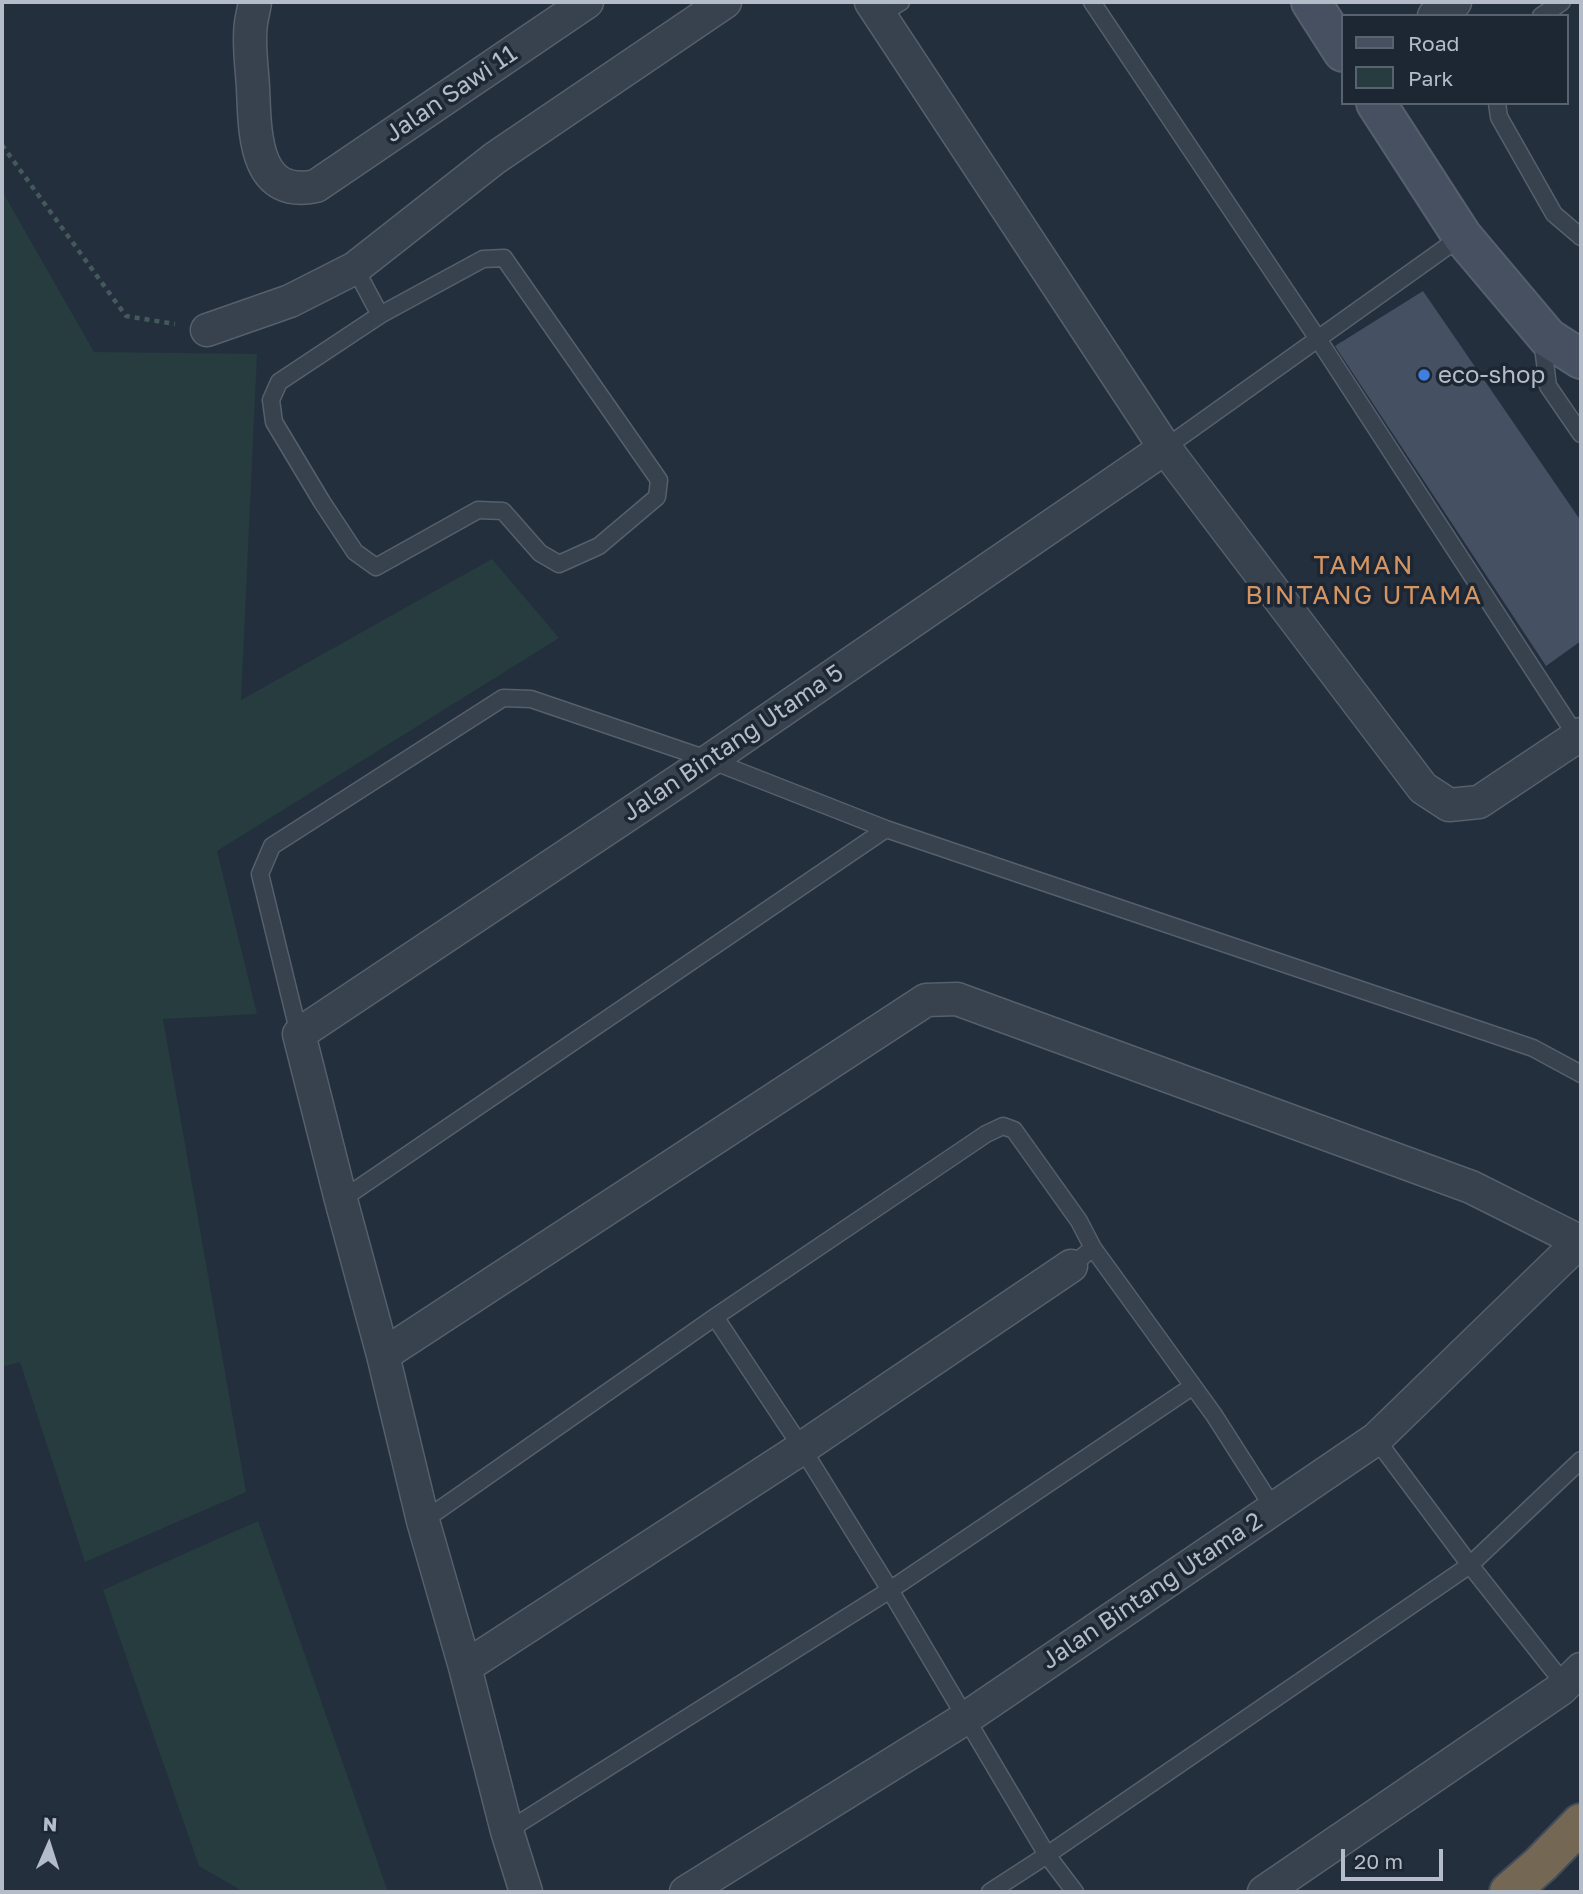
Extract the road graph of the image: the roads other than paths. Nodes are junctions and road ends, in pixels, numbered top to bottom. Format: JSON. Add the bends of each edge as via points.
{"nodes":[{"id":1,"x":255,"y":2,"type":"edge"},
{"id":2,"x":587,"y":2,"type":"edge"},
{"id":3,"x":724,"y":2,"type":"edge"},
{"id":4,"x":1091,"y":2,"type":"edge"},
{"id":5,"x":1311,"y":2,"type":"edge"},
{"id":6,"x":1455,"y":2,"type":"edge"},
{"id":7,"x":1562,"y":2,"type":"edge"},
{"id":8,"x":884,"y":6,"type":"edge"},
{"id":9,"x":1436,"y":14,"type":"edge"},
{"id":10,"x":1544,"y":14,"type":"edge"},
{"id":11,"x":1342,"y":50,"type":"edge"},
{"id":12,"x":1377,"y":105,"type":"edge"},
{"id":13,"x":1497,"y":105,"type":"edge"},
{"id":14,"x":1462,"y":236,"type":"junction"},
{"id":15,"x":1581,"y":237,"type":"edge"},
{"id":16,"x":355,"y":268,"type":"junction"},
{"id":17,"x":380,"y":315,"type":"junction"},
{"id":18,"x":1540,"y":329,"type":"junction"},
{"id":19,"x":207,"y":330,"type":"road end"},
{"id":20,"x":1318,"y":339,"type":"junction"},
{"id":21,"x":1581,"y":359,"type":"edge"},
{"id":22,"x":1581,"y":434,"type":"edge"},
{"id":23,"x":1165,"y":448,"type":"junction"},
{"id":24,"x":1579,"y":735,"type":"edge"},
{"id":25,"x":710,"y":760,"type":"junction"},
{"id":26,"x":886,"y":829,"type":"junction"},
{"id":27,"x":299,"y":1034,"type":"junction"},
{"id":28,"x":1581,"y":1074,"type":"edge"},
{"id":29,"x":341,"y":1200,"type":"junction"},
{"id":30,"x":1581,"y":1242,"type":"edge"},
{"id":31,"x":1082,"y":1257,"type":"junction"},
{"id":32,"x":715,"y":1317,"type":"junction"},
{"id":33,"x":383,"y":1355,"type":"junction"},
{"id":34,"x":1193,"y":1387,"type":"junction"},
{"id":35,"x":1376,"y":1439,"type":"junction"},
{"id":36,"x":802,"y":1448,"type":"junction"},
{"id":37,"x":1581,"y":1460,"type":"edge"},
{"id":38,"x":1274,"y":1508,"type":"junction"},
{"id":39,"x":423,"y":1521,"type":"junction"},
{"id":40,"x":1470,"y":1565,"type":"junction"},
{"id":41,"x":891,"y":1590,"type":"junction"},
{"id":42,"x":465,"y":1667,"type":"junction"},
{"id":43,"x":1573,"y":1677,"type":"edge"},
{"id":44,"x":966,"y":1718,"type":"junction"},
{"id":45,"x":1581,"y":1823,"type":"edge"},
{"id":46,"x":508,"y":1831,"type":"junction"},
{"id":47,"x":1047,"y":1855,"type":"junction"},
{"id":48,"x":526,"y":1892,"type":"edge"},
{"id":49,"x":686,"y":1892,"type":"edge"},
{"id":50,"x":990,"y":1892,"type":"edge"},
{"id":51,"x":1075,"y":1892,"type":"edge"},
{"id":52,"x":1264,"y":1892,"type":"edge"},
{"id":53,"x":1508,"y":1892,"type":"edge"}],
"edges":[{"from":1,"to":2,"type":"street","name":"Jalan Sawi 11","via":[[251,24],[255,135],[261,160],[277,182],[301,189],[316,186]]},
{"from":3,"to":16,"type":"street","via":[[495,158]]},
{"from":4,"to":20,"type":"lane"},
{"from":5,"to":11,"type":"street"},
{"from":6,"to":9,"type":"street"},
{"from":7,"to":10,"type":"lane"},
{"from":8,"to":23,"type":"street"},
{"from":12,"to":14,"type":"street"},
{"from":13,"to":15,"type":"lane","via":[[1499,117],[1554,215]]},
{"from":14,"to":18,"type":"street"},
{"from":14,"to":20,"type":"lane"},
{"from":16,"to":17,"type":"lane"},
{"from":16,"to":19,"type":"street","via":[[290,301]]},
{"from":17,"to":17,"type":"lane","via":[[279,382],[271,400],[274,422],[322,502],[355,552],[376,567],[478,510],[503,510],[540,552],[559,564],[599,546],[657,497],[659,480],[504,258],[483,259]]},
{"from":18,"to":21,"type":"street"},
{"from":18,"to":22,"type":"lane","via":[[1548,386]]},
{"from":20,"to":23,"type":"lane"},
{"from":20,"to":24,"type":"lane"},
{"from":23,"to":24,"type":"street","via":[[1423,788],[1449,805],[1479,802]]},
{"from":23,"to":25,"type":"street","name":"Jalan Bintang Utama 5"},
{"from":25,"to":26,"type":"lane"},
{"from":25,"to":27,"type":"street","name":"Jalan Bintang Utama 5"},
{"from":25,"to":27,"type":"lane","via":[[531,699],[503,698],[272,846],[260,874]]},
{"from":26,"to":28,"type":"lane","via":[[1533,1048]]},
{"from":26,"to":29,"type":"lane"},
{"from":27,"to":29,"type":"street"},
{"from":29,"to":33,"type":"street"},
{"from":30,"to":33,"type":"street","via":[[1471,1187],[957,999],[926,1000]]},
{"from":30,"to":35,"type":"street","name":"Jalan Bintang Utama 2"},
{"from":31,"to":32,"type":"lane","via":[[1079,1221],[1014,1130],[1003,1126]]},
{"from":31,"to":34,"type":"lane"},
{"from":31,"to":36,"type":"street"},
{"from":32,"to":36,"type":"lane"},
{"from":32,"to":39,"type":"lane"},
{"from":33,"to":39,"type":"street"},
{"from":34,"to":38,"type":"lane"},
{"from":34,"to":41,"type":"lane"},
{"from":35,"to":38,"type":"street","name":"Jalan Bintang Utama 2"},
{"from":35,"to":40,"type":"lane"},
{"from":36,"to":41,"type":"lane"},
{"from":36,"to":42,"type":"street"},
{"from":37,"to":40,"type":"lane"},
{"from":38,"to":44,"type":"street","name":"Jalan Bintang Utama 2"},
{"from":39,"to":42,"type":"street"},
{"from":40,"to":43,"type":"lane"},
{"from":40,"to":47,"type":"lane"},
{"from":41,"to":44,"type":"lane"},
{"from":41,"to":46,"type":"lane"},
{"from":42,"to":46,"type":"street"},
{"from":43,"to":52,"type":"street"},
{"from":44,"to":47,"type":"lane"},
{"from":44,"to":49,"type":"street","name":"Jalan Bintang Utama 2"},
{"from":45,"to":53,"type":"highway"},
{"from":46,"to":48,"type":"street"},
{"from":47,"to":50,"type":"lane"},
{"from":47,"to":51,"type":"lane"}]}
